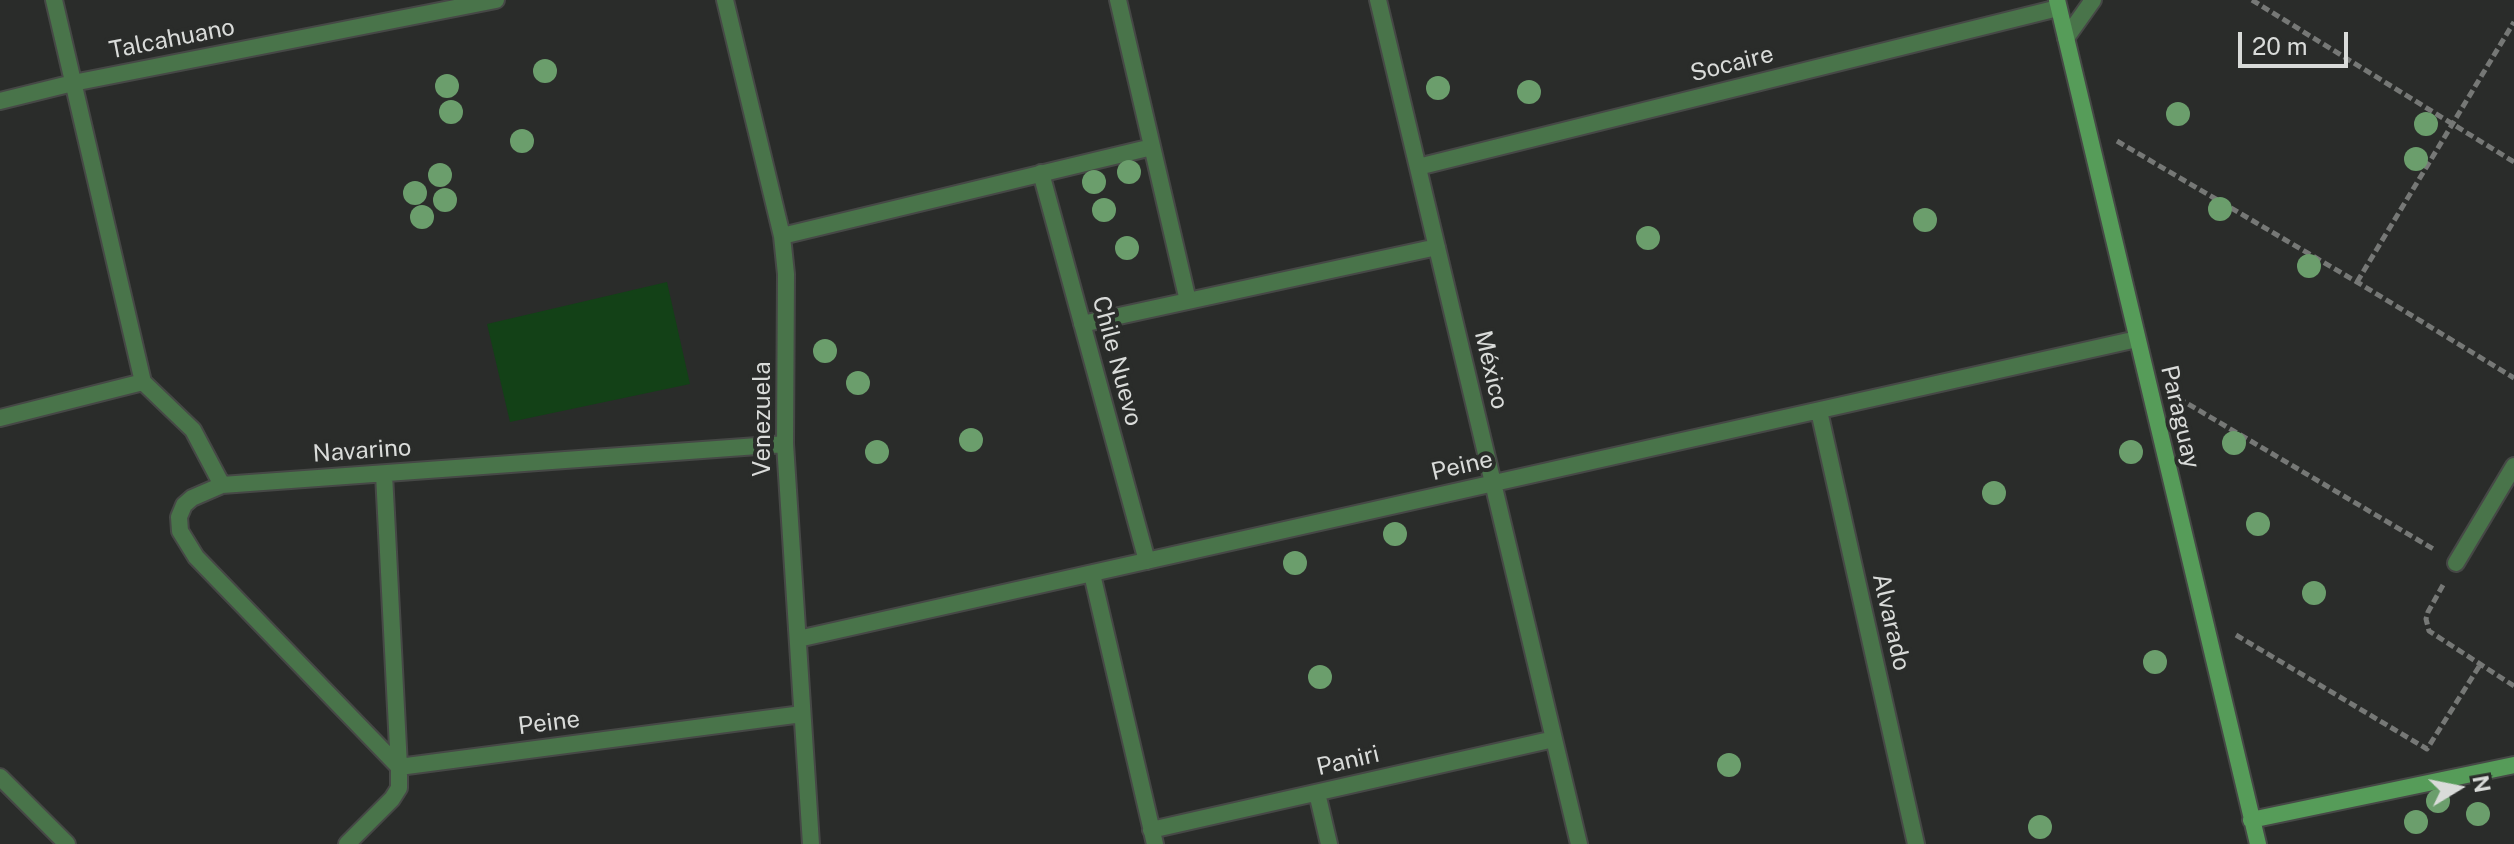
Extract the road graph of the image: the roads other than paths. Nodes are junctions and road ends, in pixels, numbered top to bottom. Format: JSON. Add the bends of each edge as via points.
{"nodes":[{"id":1,"x":54,"y":0,"type":"edge"},
{"id":2,"x":496,"y":0,"type":"edge"},
{"id":3,"x":725,"y":0,"type":"edge"},
{"id":4,"x":1118,"y":0,"type":"edge"},
{"id":5,"x":1378,"y":0,"type":"edge"},
{"id":6,"x":2093,"y":0,"type":"edge"},
{"id":7,"x":2058,"y":4,"type":"edge"},
{"id":8,"x":2066,"y":38,"type":"junction"},
{"id":9,"x":73,"y":83,"type":"junction"},
{"id":10,"x":0,"y":101,"type":"edge"},
{"id":11,"x":1152,"y":147,"type":"junction"},
{"id":12,"x":1418,"y":167,"type":"junction"},
{"id":13,"x":1041,"y":173,"type":"junction"},
{"id":14,"x":782,"y":236,"type":"junction"},
{"id":15,"x":1437,"y":247,"type":"junction"},
{"id":16,"x":1188,"y":301,"type":"junction"},
{"id":17,"x":1082,"y":324,"type":"junction"},
{"id":18,"x":2137,"y":339,"type":"junction"},
{"id":19,"x":143,"y":382,"type":"junction"},
{"id":20,"x":1819,"y":411,"type":"junction"},
{"id":21,"x":0,"y":418,"type":"edge"},
{"id":22,"x":785,"y":444,"type":"junction"},
{"id":23,"x":2514,"y":466,"type":"edge"},
{"id":24,"x":384,"y":474,"type":"junction"},
{"id":25,"x":1494,"y":484,"type":"junction"},
{"id":26,"x":222,"y":485,"type":"junction"},
{"id":27,"x":1147,"y":561,"type":"junction"},
{"id":28,"x":2456,"y":563,"type":"road end"},
{"id":29,"x":1092,"y":574,"type":"junction"},
{"id":30,"x":798,"y":639,"type":"junction"},
{"id":31,"x":802,"y":714,"type":"junction"},
{"id":32,"x":1554,"y":739,"type":"junction"},
{"id":33,"x":2514,"y":765,"type":"edge"},
{"id":34,"x":399,"y":767,"type":"junction"},
{"id":35,"x":0,"y":777,"type":"edge"},
{"id":36,"x":1317,"y":793,"type":"junction"},
{"id":37,"x":2251,"y":820,"type":"junction"},
{"id":38,"x":1153,"y":837,"type":"edge"},
{"id":39,"x":67,"y":844,"type":"edge"},
{"id":40,"x":347,"y":844,"type":"edge"},
{"id":41,"x":811,"y":844,"type":"edge"},
{"id":42,"x":1329,"y":844,"type":"edge"},
{"id":43,"x":1579,"y":844,"type":"edge"},
{"id":44,"x":1916,"y":844,"type":"edge"},
{"id":45,"x":2258,"y":844,"type":"edge"}],
"edges":[{"from":1,"to":9,"type":"street"},
{"from":2,"to":9,"type":"street","name":"Talcahuano"},
{"from":3,"to":14,"type":"street","name":"Venezuela"},
{"from":4,"to":11,"type":"street"},
{"from":5,"to":12,"type":"street","name":"México"},
{"from":6,"to":8,"type":"street"},
{"from":7,"to":8,"type":"street","name":"Paraguay"},
{"from":7,"to":12,"type":"street","name":"Socaire"},
{"from":8,"to":18,"type":"street","name":"Paraguay"},
{"from":9,"to":10,"type":"street","name":"Talcahuano"},
{"from":9,"to":19,"type":"street"},
{"from":11,"to":13,"type":"street"},
{"from":11,"to":16,"type":"street"},
{"from":12,"to":15,"type":"street","name":"México"},
{"from":13,"to":14,"type":"street"},
{"from":13,"to":17,"type":"street","name":"Chile Nuevo"},
{"from":14,"to":22,"type":"street","name":"Venezuela"},
{"from":15,"to":16,"type":"street"},
{"from":15,"to":25,"type":"street","name":"México"},
{"from":16,"to":17,"type":"street"},
{"from":17,"to":27,"type":"street","name":"Chile Nuevo"},
{"from":18,"to":20,"type":"street","name":"Peine"},
{"from":18,"to":37,"type":"street","name":"Paraguay"},
{"from":19,"to":21,"type":"street"},
{"from":19,"to":26,"type":"street","via":[[193,430]]},
{"from":20,"to":25,"type":"street","name":"Peine"},
{"from":20,"to":44,"type":"street","name":"Alvarado"},
{"from":22,"to":24,"type":"street","name":"Navarino"},
{"from":22,"to":30,"type":"street","name":"Venezuela"},
{"from":23,"to":28,"type":"street"},
{"from":24,"to":26,"type":"street","name":"Navarino"},
{"from":24,"to":34,"type":"street"},
{"from":25,"to":27,"type":"street","name":"Peine"},
{"from":25,"to":32,"type":"street","name":"México"},
{"from":26,"to":34,"type":"street","via":[[192,498],[179,517],[180,531],[196,557]]},
{"from":27,"to":29,"type":"street","name":"Peine"},
{"from":29,"to":30,"type":"street","name":"Peine"},
{"from":29,"to":38,"type":"street"},
{"from":30,"to":31,"type":"street","name":"Venezuela"},
{"from":31,"to":34,"type":"street","name":"Peine"},
{"from":31,"to":41,"type":"street","name":"Venezuela"},
{"from":32,"to":36,"type":"street","name":"Paniri"},
{"from":32,"to":43,"type":"street","name":"México"},
{"from":33,"to":37,"type":"street"},
{"from":34,"to":40,"type":"street","via":[[399,788],[392,799]]},
{"from":35,"to":39,"type":"street"},
{"from":36,"to":38,"type":"street","name":"Paniri"},
{"from":36,"to":42,"type":"street"},
{"from":37,"to":45,"type":"street","name":"Paraguay"}]}
